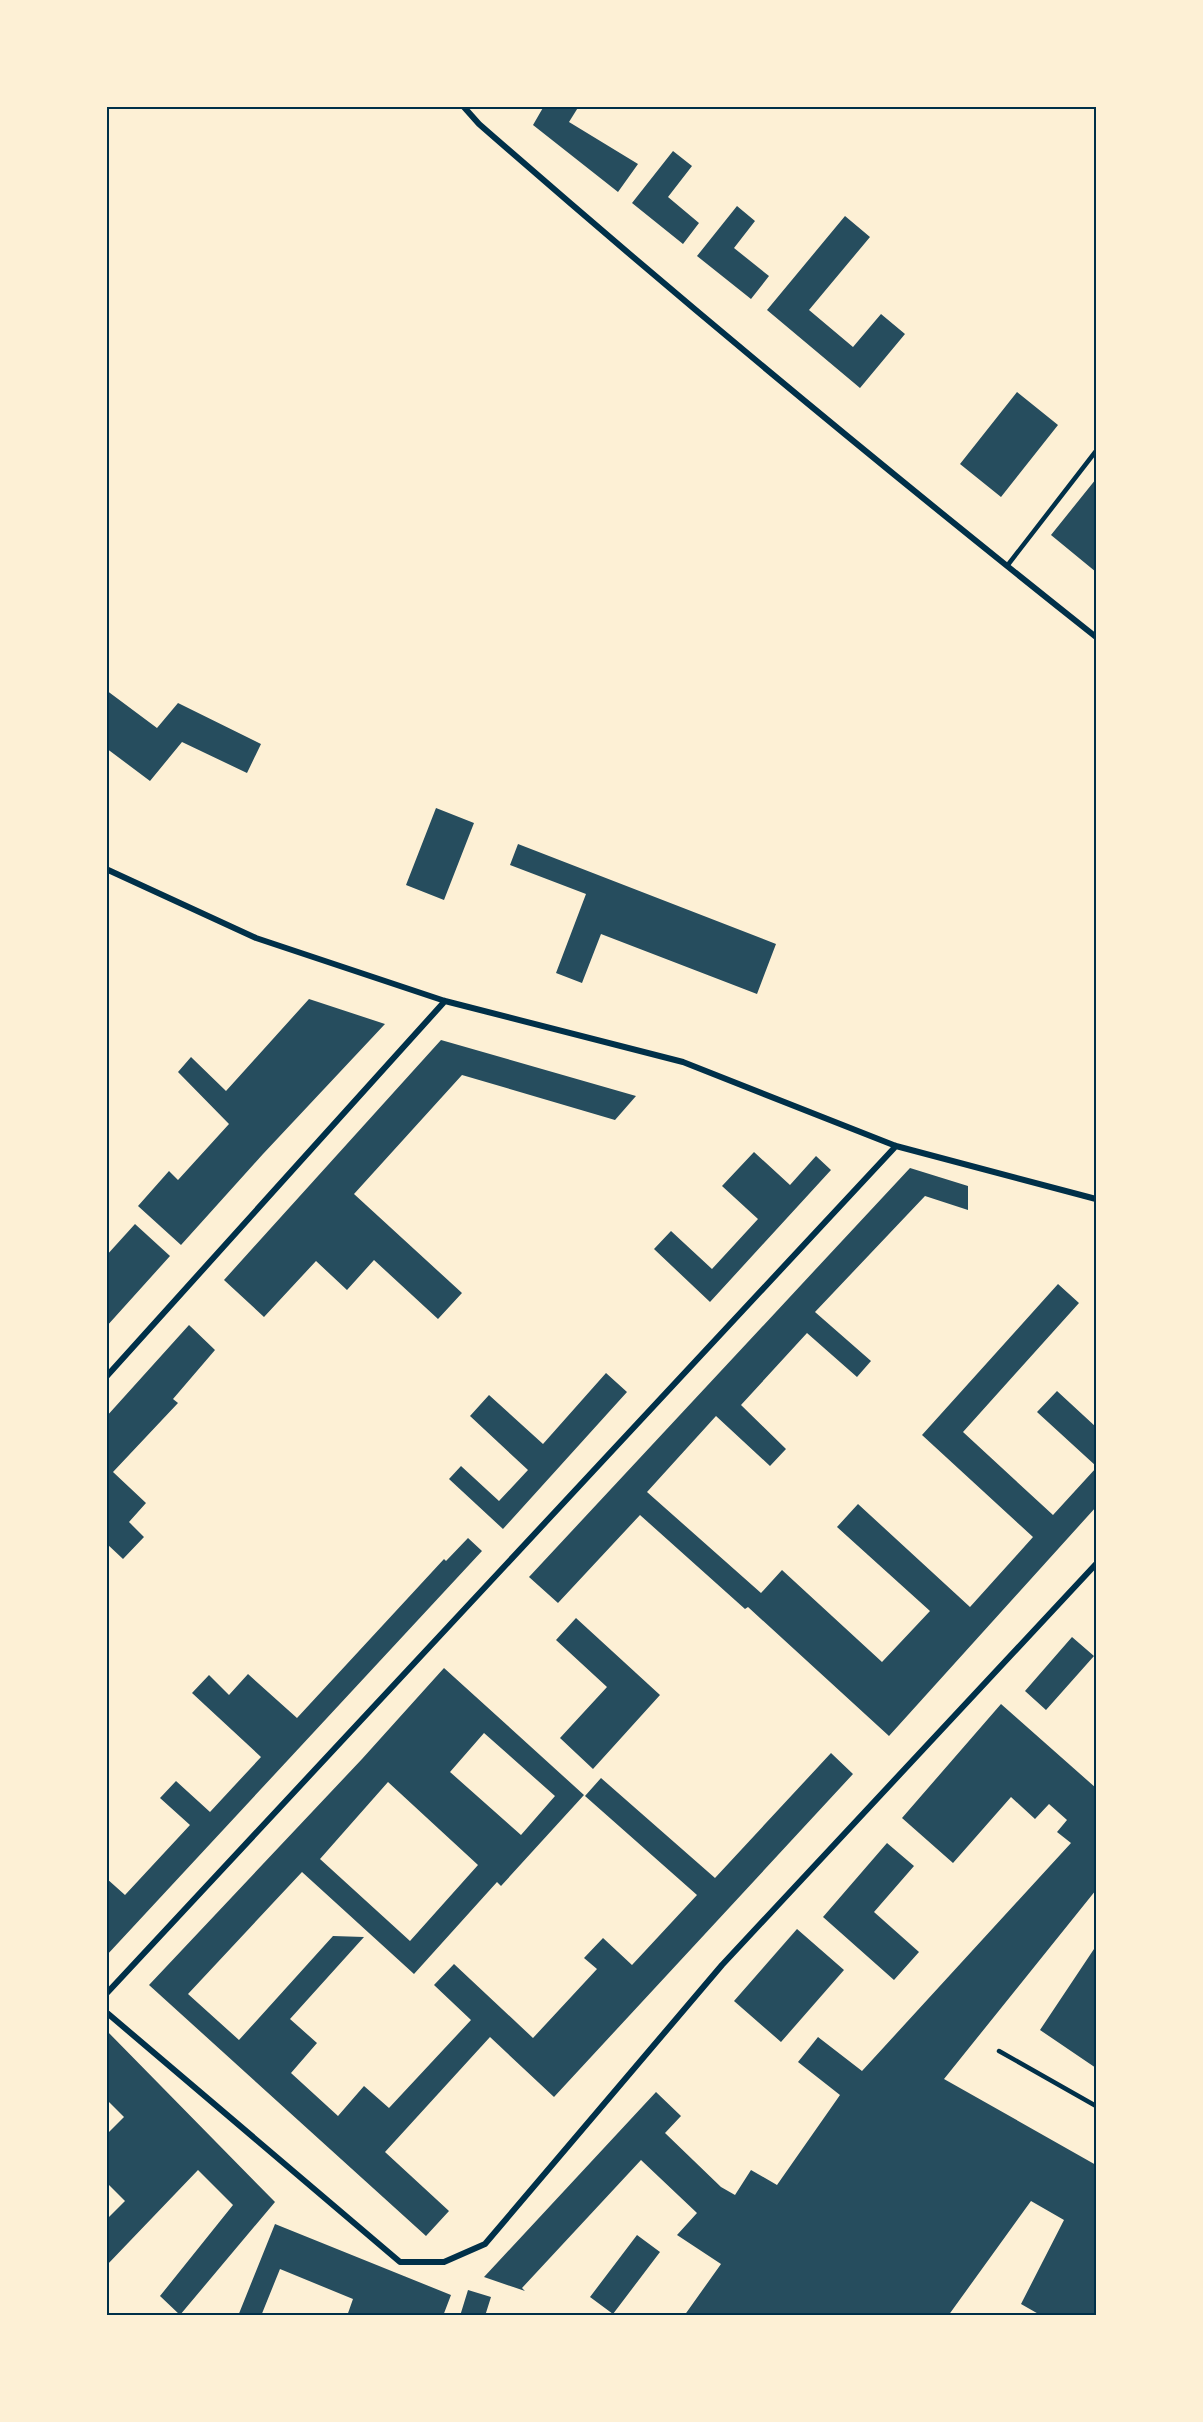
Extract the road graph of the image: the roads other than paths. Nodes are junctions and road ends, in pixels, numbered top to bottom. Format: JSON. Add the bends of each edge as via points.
{"nodes":[{"id":1,"x":463,"y":106,"type":"edge"},
{"id":2,"x":1096,"y":451,"type":"edge"},
{"id":3,"x":1007,"y":566,"type":"junction"},
{"id":4,"x":1096,"y":637,"type":"edge"},
{"id":5,"x":106,"y":868,"type":"edge"},
{"id":6,"x":445,"y":1001,"type":"junction"},
{"id":7,"x":896,"y":1146,"type":"junction"},
{"id":8,"x":1096,"y":1199,"type":"edge"},
{"id":9,"x":106,"y":1377,"type":"edge"},
{"id":10,"x":1096,"y":1564,"type":"edge"},
{"id":11,"x":106,"y":1994,"type":"edge"},
{"id":12,"x":106,"y":2012,"type":"edge"},
{"id":13,"x":999,"y":2051,"type":"dead end"},
{"id":14,"x":1096,"y":2106,"type":"edge"}],
"edges":[{"from":1,"to":3,"type":"street","via":[[610,238]]},
{"from":2,"to":3,"type":"lane"},
{"from":3,"to":4,"type":"street"},
{"from":5,"to":6,"type":"street","via":[[256,938]]},
{"from":6,"to":7,"type":"street","via":[[683,1062]]},
{"from":6,"to":9,"type":"street"},
{"from":7,"to":8,"type":"street"},
{"from":7,"to":11,"type":"street"},
{"from":10,"to":12,"type":"street","via":[[722,1965],[485,2244],[444,2262],[400,2262]]},
{"from":13,"to":14,"type":"lane"}]}
